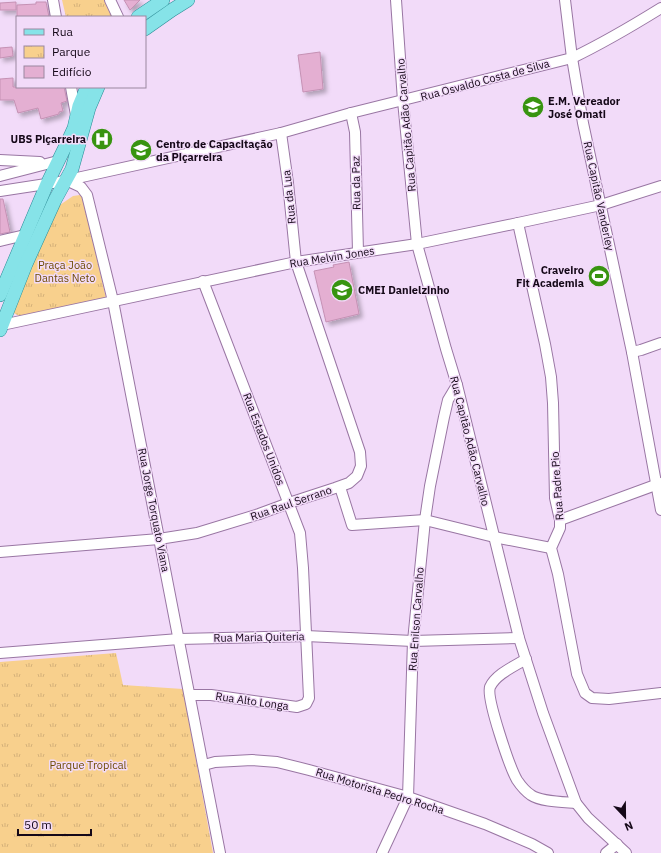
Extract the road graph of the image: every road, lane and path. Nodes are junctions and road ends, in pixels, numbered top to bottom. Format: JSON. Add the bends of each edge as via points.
{"nodes":[{"id":1,"x":53,"y":0,"type":"edge"},
{"id":2,"x":110,"y":0,"type":"edge"},
{"id":3,"x":163,"y":0,"type":"edge"},
{"id":4,"x":188,"y":0,"type":"edge"},
{"id":5,"x":396,"y":0,"type":"edge"},
{"id":6,"x":565,"y":0,"type":"edge"},
{"id":7,"x":661,"y":8,"type":"edge"},
{"id":8,"x":56,"y":16,"type":"edge"},
{"id":9,"x":118,"y":16,"type":"edge"},
{"id":10,"x":139,"y":16,"type":"edge"},
{"id":11,"x":146,"y":28,"type":"edge"},
{"id":12,"x":572,"y":58,"type":"junction"},
{"id":13,"x":71,"y":88,"type":"edge"},
{"id":14,"x":89,"y":88,"type":"edge"},
{"id":15,"x":403,"y":101,"type":"junction"},
{"id":16,"x":351,"y":114,"type":"junction"},
{"id":17,"x":77,"y":117,"type":"junction"},
{"id":18,"x":281,"y":133,"type":"junction"},
{"id":19,"x":0,"y":160,"type":"edge"},
{"id":20,"x":54,"y":162,"type":"junction"},
{"id":21,"x":0,"y":176,"type":"edge"},
{"id":22,"x":66,"y":180,"type":"junction"},
{"id":23,"x":47,"y":184,"type":"junction"},
{"id":24,"x":661,"y":186,"type":"edge"},
{"id":25,"x":0,"y":190,"type":"edge"},
{"id":26,"x":601,"y":205,"type":"junction"},
{"id":27,"x":518,"y":223,"type":"junction"},
{"id":28,"x":25,"y":235,"type":"junction"},
{"id":29,"x":0,"y":241,"type":"edge"},
{"id":30,"x":416,"y":244,"type":"junction"},
{"id":31,"x":358,"y":252,"type":"junction"},
{"id":32,"x":296,"y":262,"type":"junction"},
{"id":33,"x":203,"y":281,"type":"junction"},
{"id":34,"x":0,"y":295,"type":"edge"},
{"id":35,"x":113,"y":301,"type":"junction"},
{"id":36,"x":1,"y":327,"type":"edge"},
{"id":37,"x":661,"y":343,"type":"edge"},
{"id":38,"x":632,"y":352,"type":"junction"},
{"id":39,"x":457,"y":385,"type":"junction"},
{"id":40,"x":659,"y":484,"type":"edge"},
{"id":41,"x":340,"y":487,"type":"junction"},
{"id":42,"x":288,"y":503,"type":"junction"},
{"id":43,"x":661,"y":510,"type":"edge"},
{"id":44,"x":424,"y":520,"type":"junction"},
{"id":45,"x":560,"y":520,"type":"junction"},
{"id":46,"x":494,"y":537,"type":"junction"},
{"id":47,"x":159,"y":539,"type":"junction"},
{"id":48,"x":551,"y":548,"type":"junction"},
{"id":49,"x":0,"y":552,"type":"edge"},
{"id":50,"x":306,"y":636,"type":"junction"},
{"id":51,"x":519,"y":638,"type":"junction"},
{"id":52,"x":179,"y":639,"type":"junction"},
{"id":53,"x":413,"y":641,"type":"junction"},
{"id":54,"x":0,"y":653,"type":"edge"},
{"id":55,"x":526,"y":659,"type":"junction"},
{"id":56,"x":661,"y":693,"type":"edge"},
{"id":57,"x":191,"y":694,"type":"junction"},
{"id":58,"x":309,"y":698,"type":"joint"},
{"id":59,"x":204,"y":765,"type":"junction"},
{"id":60,"x":408,"y":796,"type":"junction"},
{"id":61,"x":576,"y":803,"type":"junction"},
{"id":62,"x":617,"y":844,"type":"junction"},
{"id":63,"x":220,"y":853,"type":"edge"},
{"id":64,"x":382,"y":853,"type":"edge"},
{"id":65,"x":548,"y":853,"type":"edge"},
{"id":66,"x":606,"y":853,"type":"edge"},
{"id":67,"x":626,"y":853,"type":"edge"}],
"edges":[{"from":1,"to":8,"type":"street"},
{"from":2,"to":9,"type":"street"},
{"from":3,"to":10,"type":"main road"},
{"from":4,"to":11,"type":"main road"},
{"from":5,"to":15,"type":"street","name":"Rua Capitão Adão Carvalho"},
{"from":6,"to":12,"type":"street","name":"Rua Capitão Vanderley"},
{"from":7,"to":12,"type":"street","name":"Rua Osvaldo Costa de Silva"},
{"from":12,"to":15,"type":"street","name":"Rua Osvaldo Costa de Silva"},
{"from":12,"to":26,"type":"street","name":"Rua Capitão Vanderley"},
{"from":13,"to":17,"type":"street"},
{"from":14,"to":17,"type":"main road","via":[[79,106]]},
{"from":14,"to":22,"type":"main road","via":[[89,108],[72,168]]},
{"from":15,"to":16,"type":"street","name":"Rua Osvaldo Costa de Silva"},
{"from":15,"to":30,"type":"street","name":"Rua Capitão Adão Carvalho"},
{"from":16,"to":18,"type":"street","name":"Rua Osvaldo Costa de Silva"},
{"from":16,"to":31,"type":"street","name":"Rua da Paz","via":[[355,132]]},
{"from":17,"to":20,"type":"main road","via":[[69,139]]},
{"from":18,"to":22,"type":"street","name":"Rua Osvaldo Costa de Silva"},
{"from":18,"to":32,"type":"street","name":"Rua da Lua"},
{"from":19,"to":20,"type":"street"},
{"from":20,"to":21,"type":"street"},
{"from":20,"to":23,"type":"main road"},
{"from":22,"to":23,"type":"street","name":"Rua Osvaldo Costa de Silva"},
{"from":22,"to":35,"type":"street","name":"Rua Jorge Torquato Viana","via":[[81,187],[87,195]]},
{"from":22,"to":36,"type":"main road","via":[[26,264]]},
{"from":23,"to":25,"type":"street","name":"Rua Osvaldo Costa de Silva"},
{"from":23,"to":28,"type":"main road"},
{"from":24,"to":26,"type":"street","name":"Rua Melvin Jones"},
{"from":26,"to":27,"type":"street","name":"Rua Melvin Jones"},
{"from":26,"to":38,"type":"street","name":"Rua Capitão Vanderley"},
{"from":27,"to":30,"type":"street","name":"Rua Melvin Jones"},
{"from":27,"to":45,"type":"street","name":"Rua Padre Pio","via":[[550,377],[556,498]]},
{"from":28,"to":29,"type":"street"},
{"from":28,"to":34,"type":"main road"},
{"from":30,"to":31,"type":"street","name":"Rua Melvin Jones"},
{"from":30,"to":39,"type":"street","name":"Rua Capitão Adão Carvalho"},
{"from":31,"to":32,"type":"street","name":"Rua Melvin Jones"},
{"from":32,"to":33,"type":"street","name":"Rua Melvin Jones"},
{"from":32,"to":41,"type":"street","name":"Rua Raul Serrano","via":[[360,452],[361,466],[357,476]]},
{"from":33,"to":35,"type":"street","name":"Rua Melvin Jones"},
{"from":33,"to":42,"type":"street","name":"Rua Estados Unidos"},
{"from":35,"to":36,"type":"street","name":"Rua Melvin Jones"},
{"from":35,"to":47,"type":"street","name":"Rua Jorge Torquato Viana"},
{"from":37,"to":38,"type":"street"},
{"from":38,"to":40,"type":"street","name":"Rua Capitão Vanderley"},
{"from":39,"to":44,"type":"street","name":"Rua Enilson Carvalho","via":[[448,400]]},
{"from":39,"to":46,"type":"street","name":"Rua Capitão Adão Carvalho"},
{"from":40,"to":43,"type":"street","name":"Rua Capitão Vanderley"},
{"from":40,"to":45,"type":"street"},
{"from":41,"to":42,"type":"street","name":"Rua Raul Serrano"},
{"from":41,"to":44,"type":"street","via":[[352,525]]},
{"from":42,"to":47,"type":"street","name":"Rua Raul Serrano","via":[[197,533]]},
{"from":42,"to":50,"type":"street","name":"Rua Estados Unidos","via":[[300,534]]},
{"from":44,"to":46,"type":"street"},
{"from":44,"to":53,"type":"street","name":"Rua Enilson Carvalho"},
{"from":45,"to":48,"type":"street","name":"Rua Padre Pio","via":[[560,528]]},
{"from":46,"to":48,"type":"street"},
{"from":46,"to":51,"type":"street","name":"Rua Capitão Adão Carvalho"},
{"from":47,"to":49,"type":"street","name":"Rua Raul Serrano"},
{"from":47,"to":52,"type":"street","name":"Rua Jorge Torquato Viana"},
{"from":48,"to":56,"type":"street","via":[[577,674],[585,693],[592,698],[609,699]]},
{"from":50,"to":52,"type":"street","name":"Rua Maria Quiteria"},
{"from":50,"to":53,"type":"street","name":"Rua Maria Quiteria"},
{"from":50,"to":58,"type":"street","name":"Rua Estados Unidos"},
{"from":51,"to":53,"type":"street","name":"Rua Maria Quiteria"},
{"from":51,"to":55,"type":"street","name":"Rua Capitão Adão Carvalho"},
{"from":52,"to":54,"type":"street","name":"Rua Maria Quiteria"},
{"from":52,"to":57,"type":"street","name":"Rua Jorge Torquato Viana"},
{"from":53,"to":60,"type":"street","name":"Rua Enilson Carvalho"},
{"from":55,"to":61,"type":"street","name":"Rua Capitão Adão Carvalho"},
{"from":55,"to":61,"type":"street","via":[[503,673],[489,688],[510,766],[523,789],[533,797]]},
{"from":57,"to":58,"type":"street","name":"Rua Alto Longa","via":[[297,707],[306,704]]},
{"from":57,"to":59,"type":"street","name":"Rua Jorge Torquato Viana"},
{"from":59,"to":60,"type":"street","name":"Rua Motorista Pedro Rocha","via":[[252,760],[277,762]]},
{"from":59,"to":63,"type":"street","name":"Rua Jorge Torquato Viana"},
{"from":60,"to":64,"type":"street","name":"Rua Enilson Carvalho"},
{"from":60,"to":65,"type":"street","name":"Rua Motorista Pedro Rocha","via":[[485,824]]},
{"from":61,"to":62,"type":"street","name":"Rua Capitão Adão Carvalho","via":[[588,818]]},
{"from":62,"to":66,"type":"street"},
{"from":62,"to":67,"type":"street","name":"Rua Capitão Adão Carvalho"}]}
